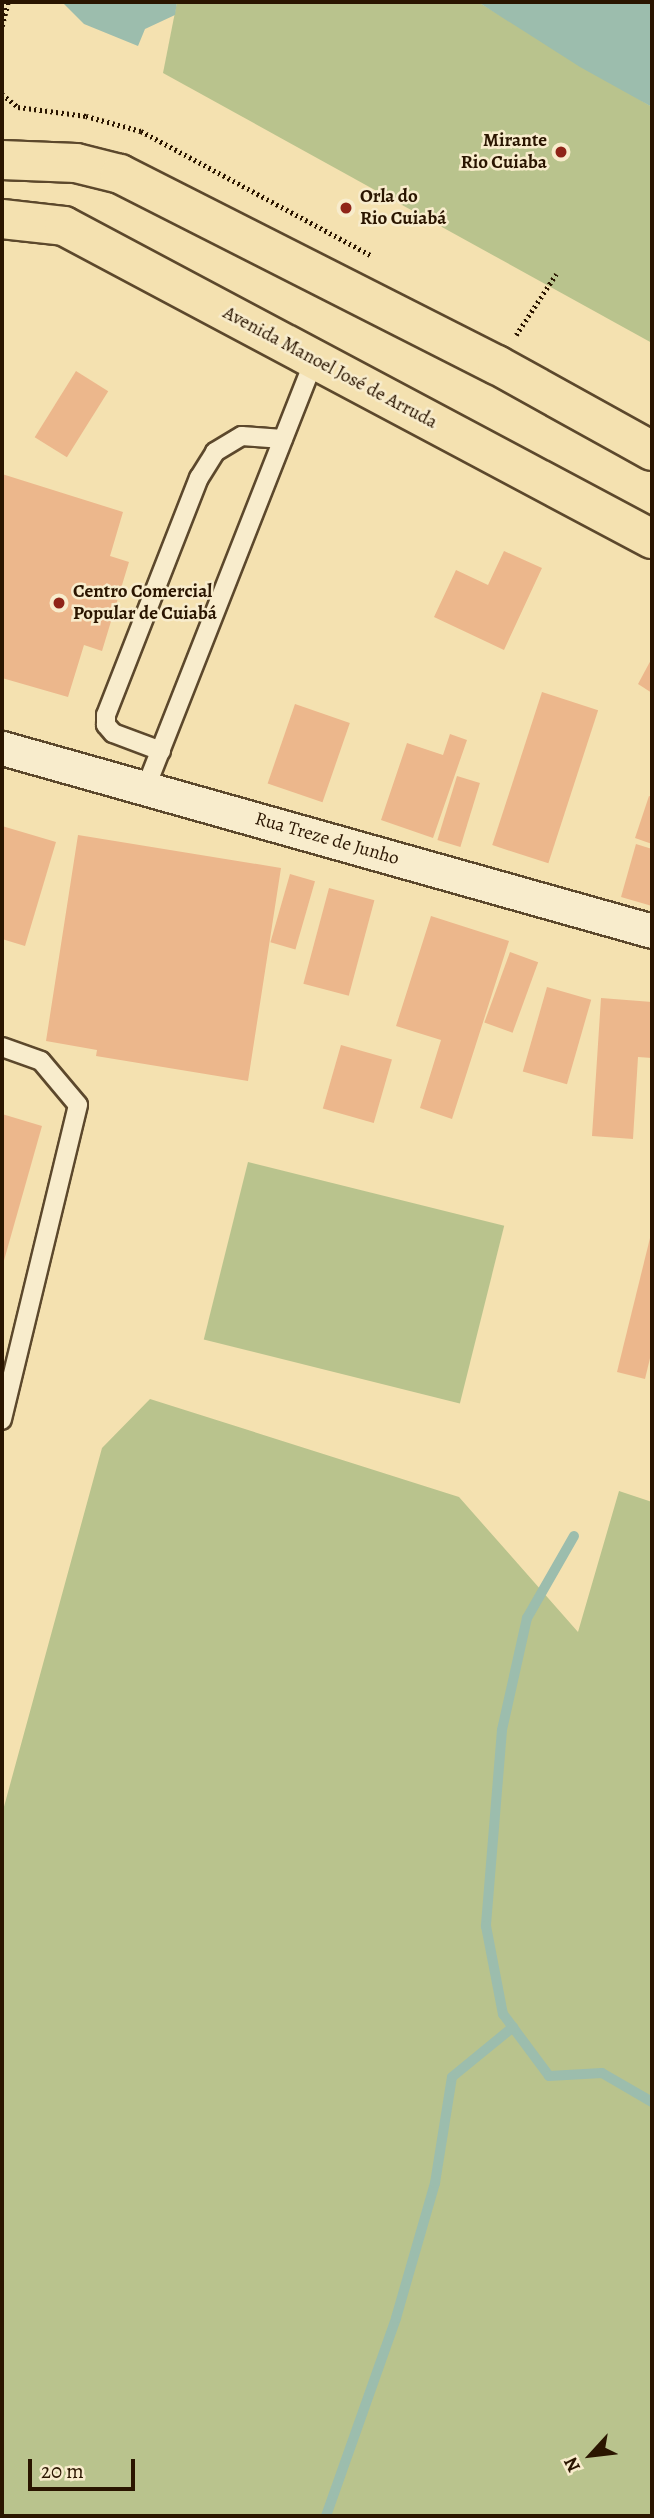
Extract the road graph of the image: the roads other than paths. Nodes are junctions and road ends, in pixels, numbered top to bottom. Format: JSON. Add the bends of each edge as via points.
{"nodes":[{"id":1,"x":2,"y":160,"type":"edge"},
{"id":2,"x":88,"y":165,"type":"junction"},
{"id":3,"x":2,"y":219,"type":"edge"},
{"id":4,"x":96,"y":242,"type":"junction"},
{"id":5,"x":314,"y":359,"type":"junction"},
{"id":6,"x":283,"y":439,"type":"junction"},
{"id":7,"x":652,"y":451,"type":"edge"},
{"id":8,"x":652,"y":538,"type":"edge"},
{"id":9,"x":2,"y":748,"type":"edge"},
{"id":10,"x":160,"y":751,"type":"junction"},
{"id":11,"x":146,"y":787,"type":"junction"},
{"id":12,"x":652,"y":931,"type":"edge"},
{"id":13,"x":2,"y":1047,"type":"edge"},
{"id":14,"x":2,"y":1420,"type":"edge"}],
"edges":[{"from":1,"to":2,"type":"main road"},
{"from":2,"to":4,"type":"main road","via":[[71,174],[63,194],[70,216]]},
{"from":2,"to":7,"type":"main road","via":[[120,174],[173,200],[497,365]]},
{"from":3,"to":4,"type":"main road","name":"Avenida Manoel José de Arruda","via":[[52,223]]},
{"from":4,"to":5,"type":"main road","name":"Avenida Manoel José de Arruda"},
{"from":5,"to":6,"type":"lane"},
{"from":5,"to":8,"type":"main road","name":"Avenida Manoel José de Arruda"},
{"from":6,"to":10,"type":"lane"},
{"from":6,"to":10,"type":"lane","via":[[242,436],[215,452],[184,516],[106,715],[106,725],[113,733]]},
{"from":9,"to":11,"type":"street","name":"Rua Treze de Junho"},
{"from":10,"to":11,"type":"lane"},
{"from":11,"to":12,"type":"street","name":"Rua Treze de Junho"},
{"from":13,"to":14,"type":"lane","via":[[41,1061],[78,1105]]}]}
